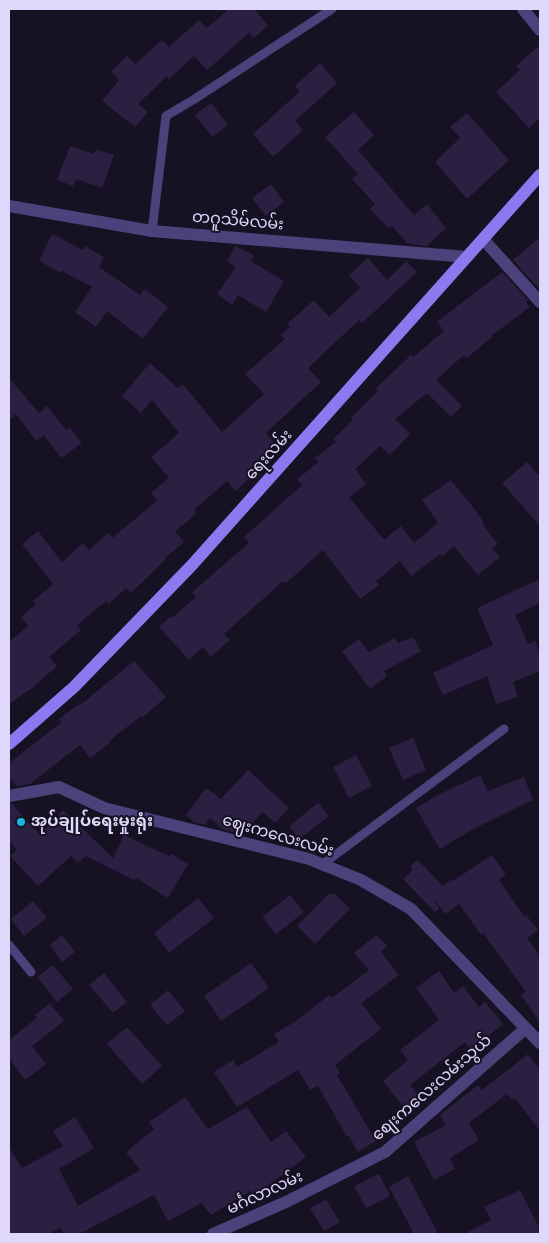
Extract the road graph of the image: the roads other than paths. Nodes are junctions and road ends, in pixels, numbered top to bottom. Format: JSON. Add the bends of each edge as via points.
{"nodes":[{"id":1,"x":332,"y":9,"type":"edge"},
{"id":2,"x":523,"y":9,"type":"edge"},
{"id":3,"x":540,"y":30,"type":"edge"},
{"id":4,"x":540,"y":175,"type":"edge"},
{"id":5,"x":9,"y":206,"type":"edge"},
{"id":6,"x":152,"y":231,"type":"junction"},
{"id":7,"x":483,"y":239,"type":"junction"},
{"id":8,"x":466,"y":257,"type":"junction"},
{"id":9,"x":540,"y":302,"type":"edge"},
{"id":10,"x":504,"y":729,"type":"dead end"},
{"id":11,"x":9,"y":744,"type":"edge"},
{"id":12,"x":9,"y":796,"type":"edge"},
{"id":13,"x":323,"y":864,"type":"junction"},
{"id":14,"x":9,"y":945,"type":"edge"},
{"id":15,"x":32,"y":972,"type":"dead end"},
{"id":16,"x":526,"y":1028,"type":"junction"},
{"id":17,"x":540,"y":1043,"type":"edge"},
{"id":18,"x":329,"y":1180,"type":"joint"},
{"id":19,"x":213,"y":1234,"type":"edge"}],
"edges":[{"from":1,"to":6,"type":"lane","via":[[166,116]]},
{"from":2,"to":3,"type":"street"},
{"from":4,"to":7,"type":"street","name":"ရေးလမ်း"},
{"from":5,"to":6,"type":"street","name":"တဂူသိမ်လမ်း"},
{"from":6,"to":8,"type":"street","name":"တဂူသိမ်လမ်း"},
{"from":7,"to":8,"type":"street","name":"ရေးလမ်း"},
{"from":7,"to":9,"type":"street"},
{"from":8,"to":11,"type":"street","name":"ရေးလမ်း","via":[[192,565],[74,687]]},
{"from":10,"to":13,"type":"lane"},
{"from":12,"to":13,"type":"street","name":"ဈေးကလေးလမ်း","via":[[59,787],[104,808]]},
{"from":13,"to":16,"type":"street","name":"ဈေးကလေးလမ်း","via":[[361,880],[411,909]]},
{"from":14,"to":15,"type":"lane"},
{"from":16,"to":17,"type":"street","name":"ဈေးကလေးလမ်း"},
{"from":16,"to":18,"type":"street","name":"စျေးကလေးလမ်းသွယ်","via":[[385,1152]]},
{"from":18,"to":19,"type":"street","name":"မင်္ဂလာလမ်း"}]}
